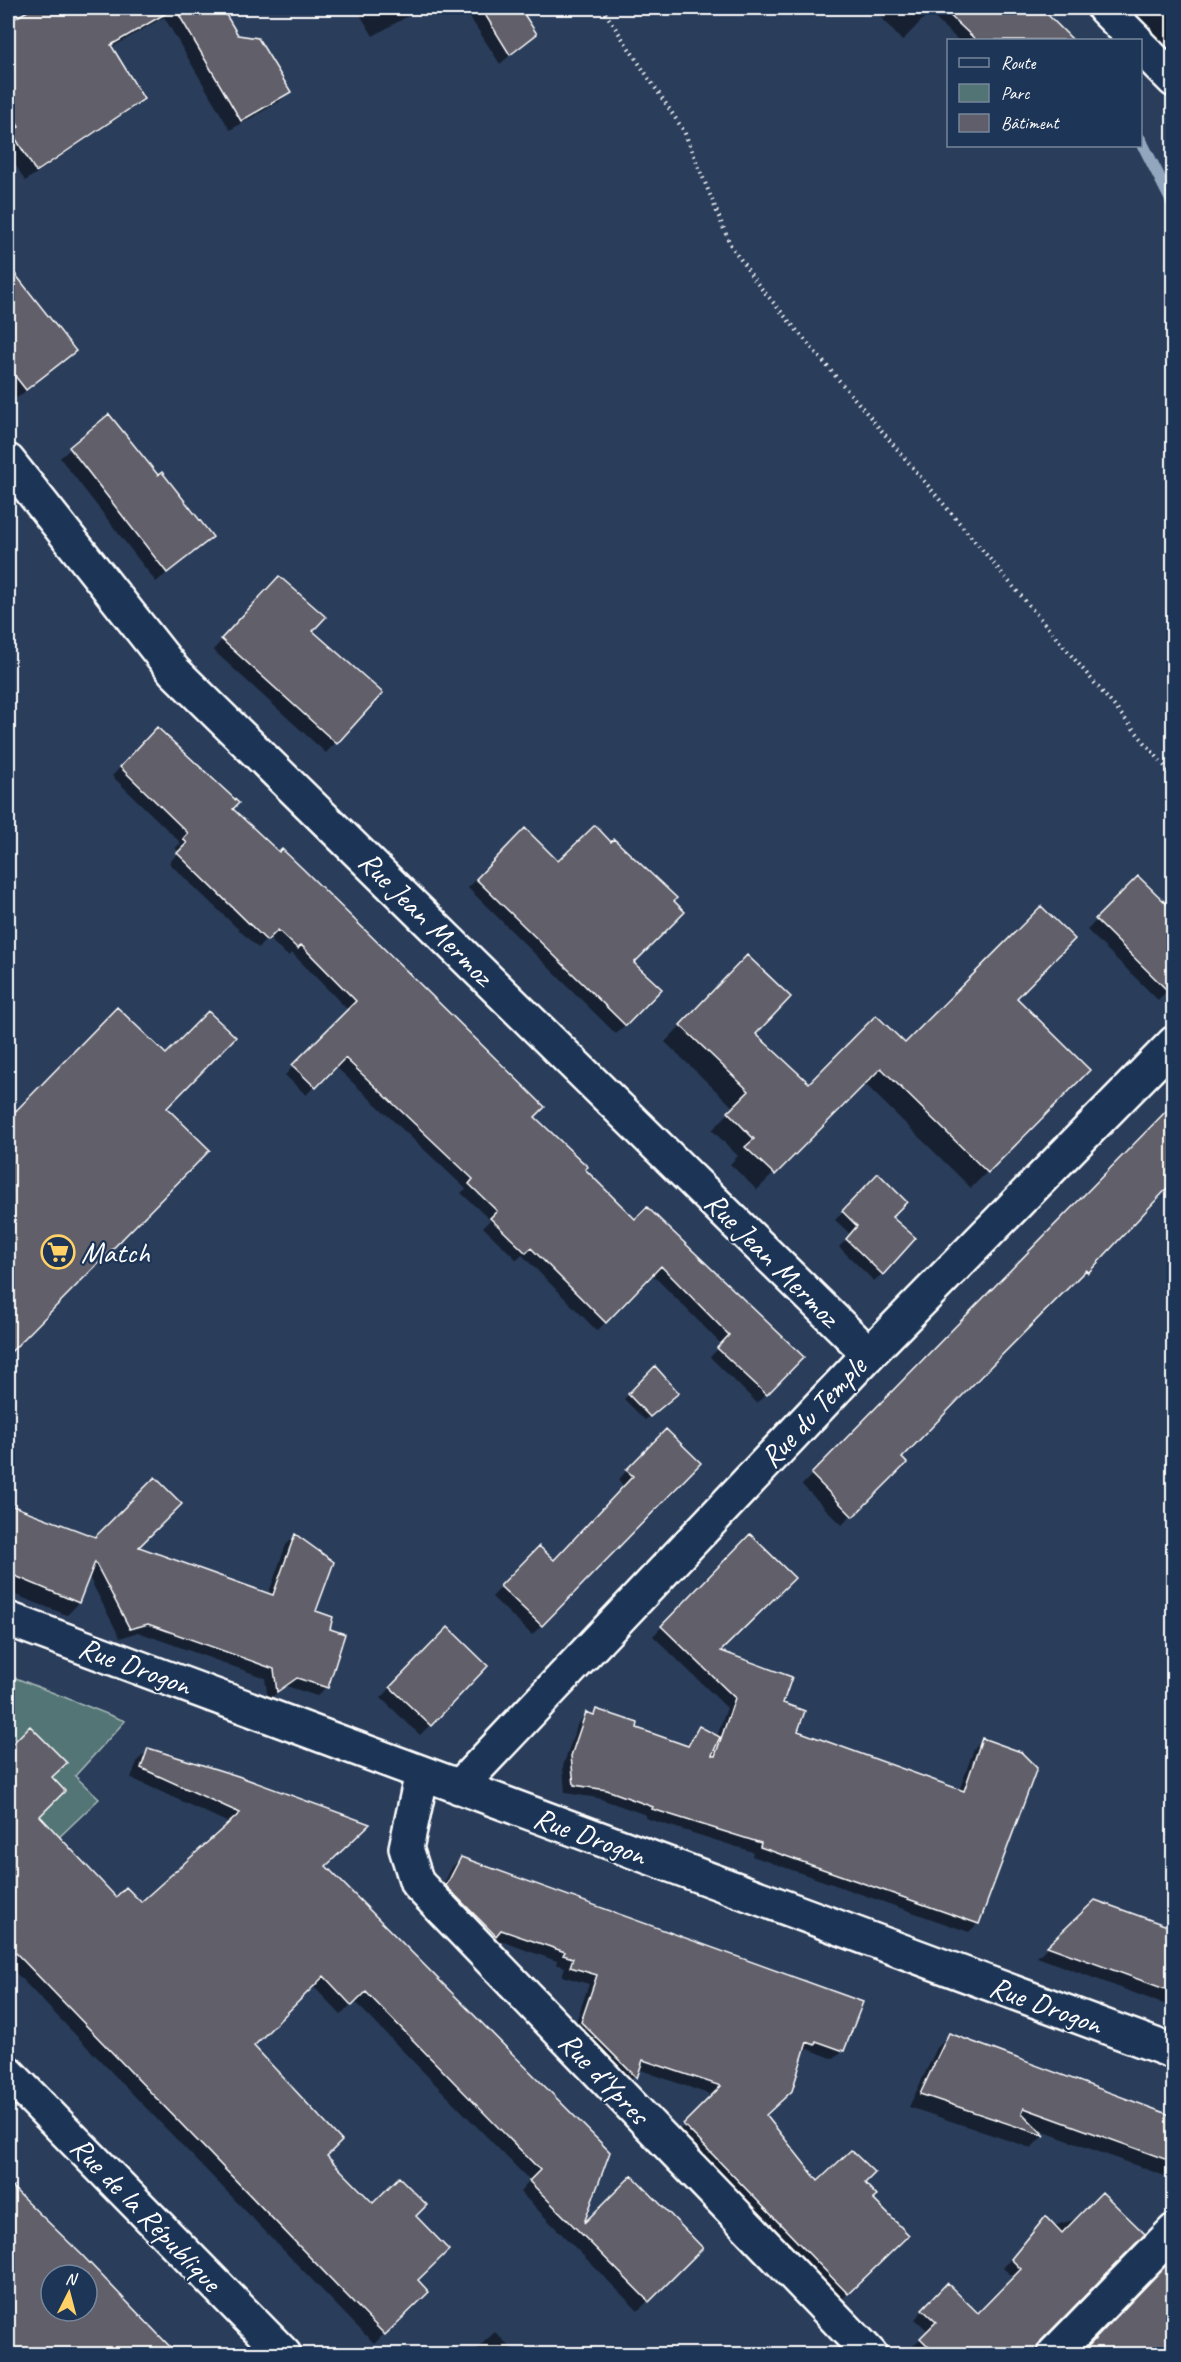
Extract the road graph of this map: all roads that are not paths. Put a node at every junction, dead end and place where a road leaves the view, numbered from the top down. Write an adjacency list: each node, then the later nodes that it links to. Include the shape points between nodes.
1 (1104, 8): 2 (street)
2 (1135, 39)
3 (1142, 48): 4 (street)
4 (1173, 80)
5 (8, 460): 7 (street, Rue Jean Mermoz, via 174,671)
6 (1173, 1043): 7 (street, Rue du Temple)
7 (868, 1354): 10 (street, Rue du Temple)
8 (8, 1619): 9 (street, Rue Drogon)
9 (422, 1773): 10 (street, Rue Drogon); 15 (street, Rue d'Ypres, via 406,1848 417,1883)
10 (459, 1787): 11 (street, Rue Drogon)
11 (1171, 2049)
12 (8, 2073): 14 (street, Rue de la République)
13 (1173, 2231): 16 (street)
14 (284, 2355)
15 (870, 2355)
16 (1054, 2355)

